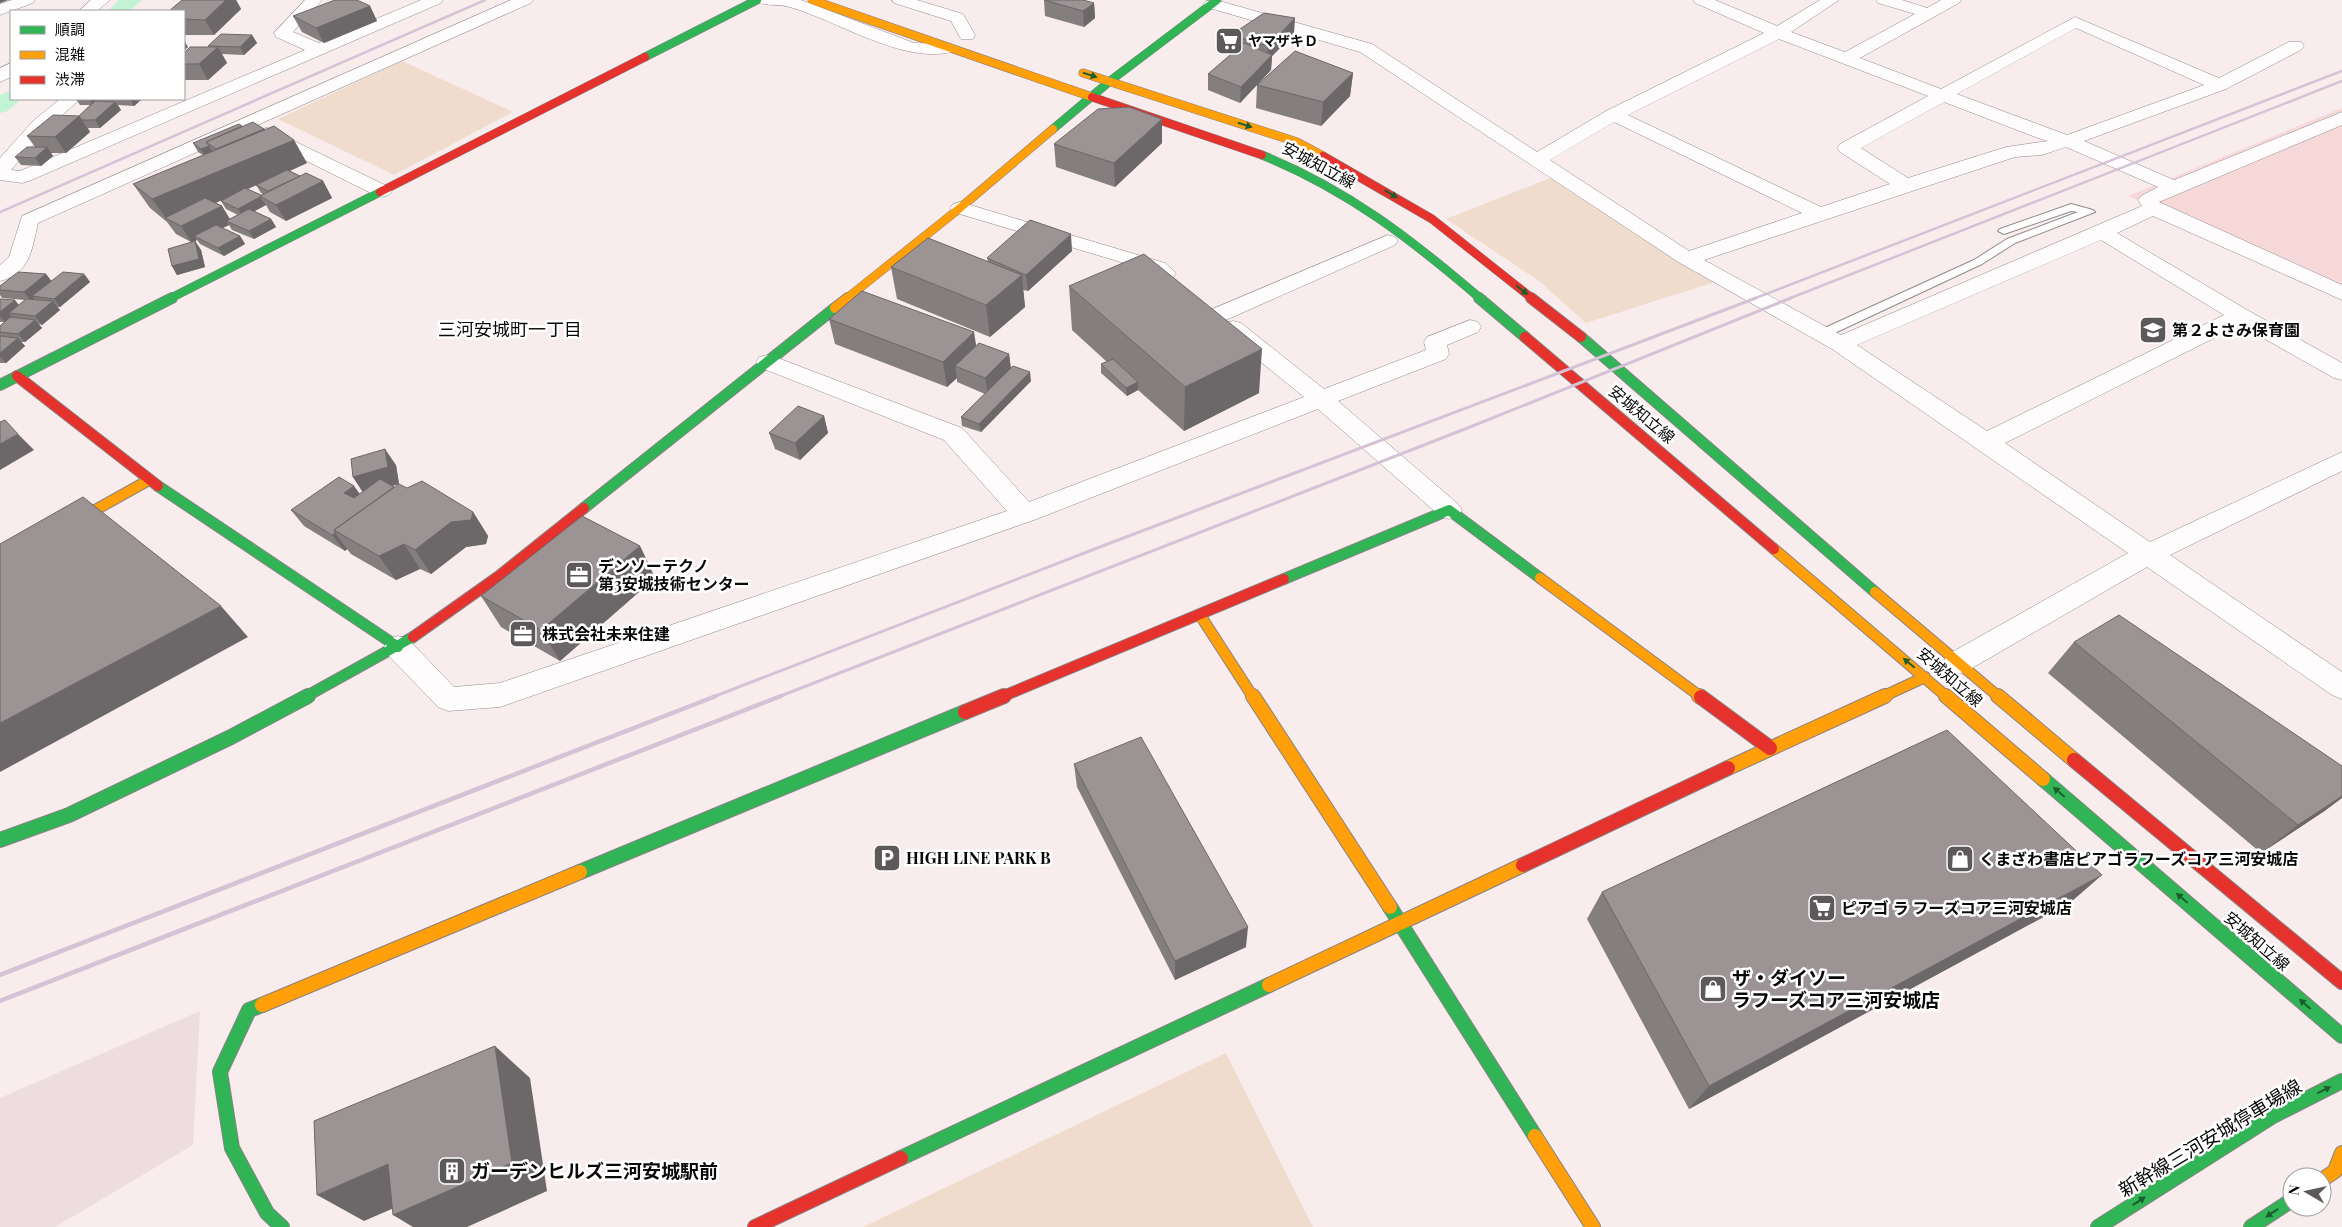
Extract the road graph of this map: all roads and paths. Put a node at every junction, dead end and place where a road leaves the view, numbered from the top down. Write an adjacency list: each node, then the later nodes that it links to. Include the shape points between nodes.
1 (27, 0): 15 (street)
2 (102, 0): 16 (street)
3 (314, 0): 23 (street, via 282,33)
4 (435, 0): 23 (street)
5 (524, 0): 35 (street)
6 (757, 0): 42 (street)
7 (765, 0): 22 (street, via 791,2 912,48)
8 (812, 0): 22 (street, 安城知立線)
9 (900, 0): 20 (street, via 957,18)
10 (1702, 0): 19 (street)
11 (1831, 0): 19 (street)
12 (1884, 0): 17 (street)
13 (1953, 0): 17 (street)
14 (1215, 2): 28 (street); 37 (street, via 1366,48)
15 (0, 10)
16 (88, 10)
17 (1928, 13): 24 (street)
18 (949, 29): 20 (street)
19 (1778, 33): 24 (street); 33 (street)
20 (971, 36)
21 (2295, 46): 29 (street)
22 (946, 48): 31 (street, 安城知立線)
23 (320, 50): 39 (street, via 22,177)
24 (1846, 59): 30 (street)
25 (10, 69): 27 (street)
26 (1074, 70): 28 (street, 安城知立線, one-way to 28)
27 (0, 77)
28 (1110, 81): 31 (street); 70 (street, 安城知立線, one-way to 70, via 1297,142 1432,219 1566,323)
29 (2220, 85): 30 (street, via 2075,22); 36 (street)
30 (1946, 95): 36 (street); 40 (street, via 1847,148)
31 (1093, 96): 43 (street); 71 (street, 安城知立線, one-way to 31, via 1405,235 1339,192 1277,160)
32 (70, 100): 38 (street, via 40,125)
33 (1613, 115): 37 (street); 45 (street)
34 (2342, 118): 41 (street)
35 (245, 123): 42 (street); 50 (street, via 29,220 19,260)
36 (2065, 140): 40 (street, via 2042,149 2013,151); 41 (street)
37 (1536, 160): 49 (street)
38 (0, 170)
39 (0, 174)
40 (1906, 185): 45 (street)
41 (2174, 187): 44 (street, via 2148,200)
42 (382, 191): 58 (street)
43 (960, 208): 51 (street, via 1158,267); 56 (street)
44 (2152, 208): 47 (street); 52 (street)
45 (1818, 213): 49 (street)
46 (2004, 231): 55 (lane, via 2071,207 2089,212 2010,241 1978,262)
47 (2102, 232): 53 (street); 55 (street)
48 (1388, 241): 60 (street, via 1210,310)
49 (1687, 259): 55 (street)
50 (0, 275)
51 (1180, 285)
52 (2342, 293)
53 (2242, 316): 57 (street); 61 (street)
54 (1470, 327): 60 (street, via 1435,342 1438,354)
55 (1831, 339): 61 (street)
56 (766, 362): 65 (street, via 953,434); 69 (street, via 499,576)
57 (2342, 373)
58 (17, 376): 59 (street); 63 (street)
59 (0, 384)
60 (1322, 400): 64 (street); 65 (street)
61 (1986, 442): 66 (street)
62 (2342, 461): 66 (street)
63 (149, 480): 67 (street); 69 (street)
64 (1449, 510): 68 (street); 73 (street)
65 (1025, 514): 69 (street, via 500,695 448,698)
66 (2148, 554): 70 (street); 72 (street)
67 (0, 563)
68 (1200, 615): 75 (street); 82 (street, via 249,1010 220,1072 232,1148 267,1213)
69 (398, 647): 74 (street, via 222,742 69,815)
70 (1958, 663): 76 (street, 安城知立線)
71 (1925, 677): 73 (street); 77 (street, 安城知立線, one-way to 71)
72 (2342, 687)
73 (1770, 748): 75 (street)
74 (0, 840)
75 (1400, 922): 83 (street); 84 (street)
76 (2342, 982)
77 (2342, 1036)
78 (2342, 1081): 85 (street, 新幹線三河安城停車場線, one-way to 78, via 2273,1116)
79 (2342, 1153): 80 (street)
80 (2332, 1173)
81 (2282, 1207): 86 (street, one-way to 86)
82 (282, 1227)
83 (754, 1227)
84 (1593, 1227)
85 (2098, 1227)
86 (2251, 1227)

